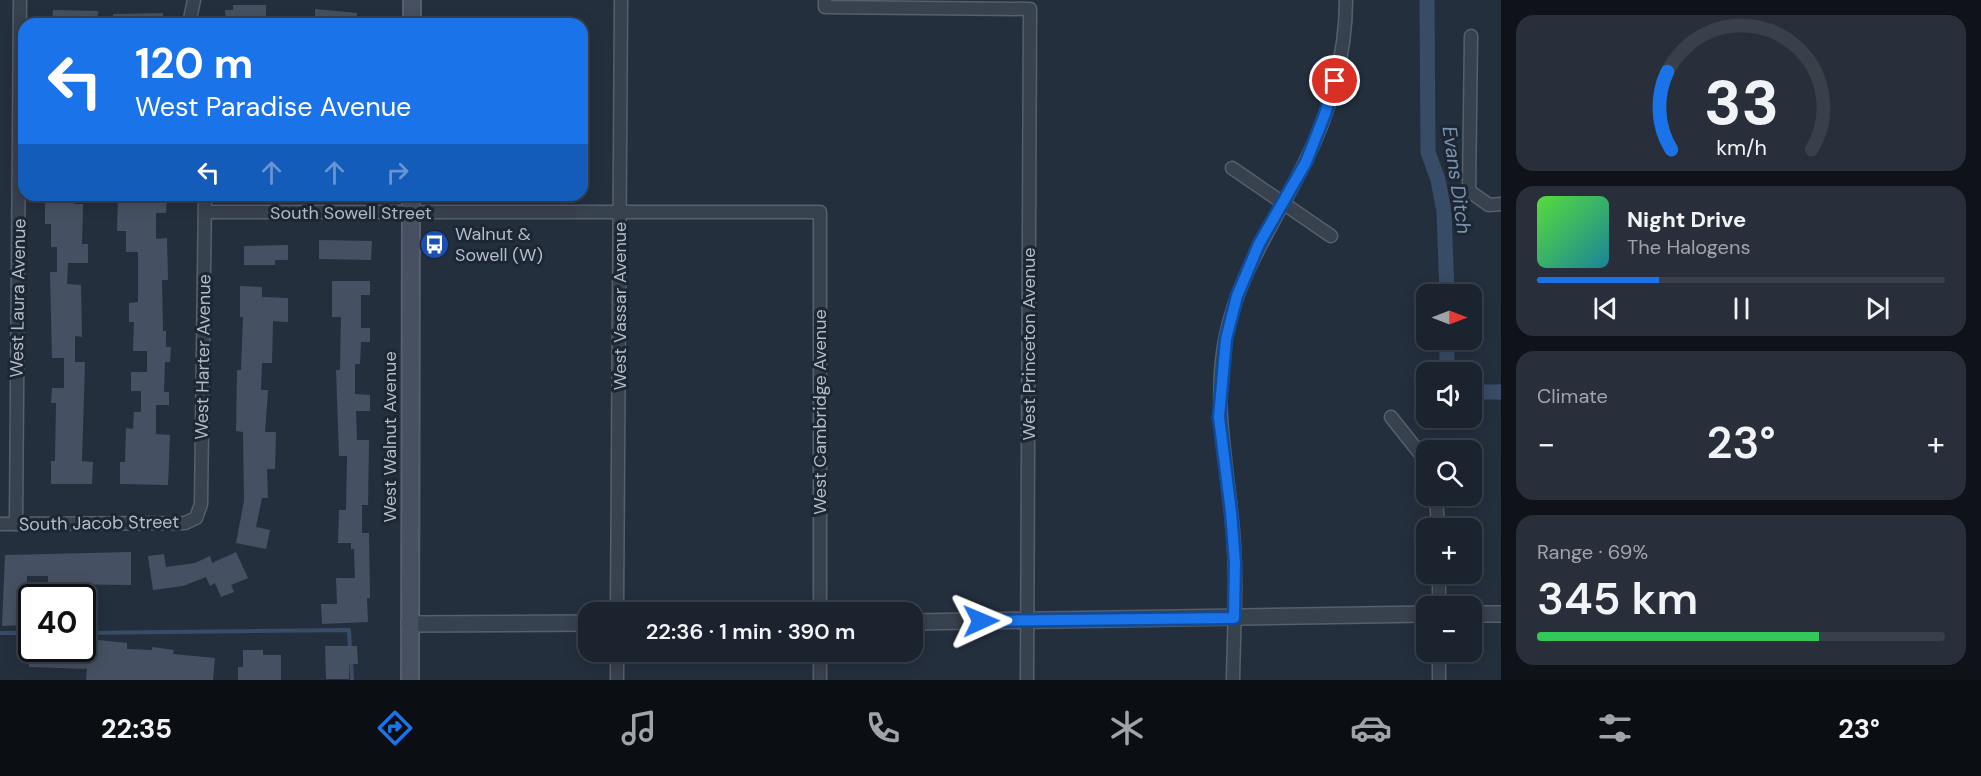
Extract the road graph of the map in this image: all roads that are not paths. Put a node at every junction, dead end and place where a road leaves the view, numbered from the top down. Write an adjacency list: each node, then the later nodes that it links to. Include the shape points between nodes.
1 (20, 0): 7 (street, West Laura Avenue)
2 (194, 0): 8 (street)
3 (412, 0): 9 (main road)
4 (621, 0): 18 (street, West Vassar Avenue)
5 (1346, 0): 15 (street, via 1339,65 1325,114 1306,162)
6 (825, 4): 33 (street, West Princeton Avenue, via 1030,9)
7 (20, 18)
8 (190, 18)
9 (412, 18)
10 (1471, 36): 16 (street, via 1469,191 1489,205)
11 (1232, 168): 15 (street)
12 (18, 201): 26 (street, West Laura Avenue)
13 (205, 201): 17 (street, West Harter Avenue)
14 (411, 201): 20 (main road, West Walnut Avenue)
15 (1282, 203): 21 (street); 32 (street, via 1237,296 1220,376 1219,417 1235,563)
16 (1501, 204)
17 (206, 212): 20 (street, South Sowell Street); 24 (street, West Harter Avenue, via 201,504)
18 (621, 212): 19 (street, South Sowell Street); 20 (street, South Sowell Street); 27 (street, West Vassar Avenue)
19 (820, 212): 28 (street, West Cambridge Avenue)
20 (411, 213): 36 (main road, West Walnut Avenue)
21 (1331, 236)
22 (1390, 417): 23 (street)
23 (1416, 450)
24 (196, 518): 26 (street, South Jacob Street, via 185,523)
25 (0, 524): 26 (street, South Jacob Street)
26 (16, 524)
27 (617, 602)
28 (820, 602)
29 (1416, 614): 32 (street)
30 (1482, 614): 31 (street)
31 (1501, 614)
32 (1234, 618): 33 (street); 44 (street)
33 (1028, 620): 34 (street); 43 (street, West Princeton Avenue)
34 (923, 622)
35 (578, 623): 36 (street)
36 (409, 624): 40 (main road, West Walnut Avenue)
37 (617, 662): 41 (street)
38 (820, 662): 42 (street)
39 (1439, 662): 45 (street)
40 (410, 680)
41 (617, 680)
42 (820, 680)
43 (1027, 680)
44 (1233, 680)
45 (1439, 680)

